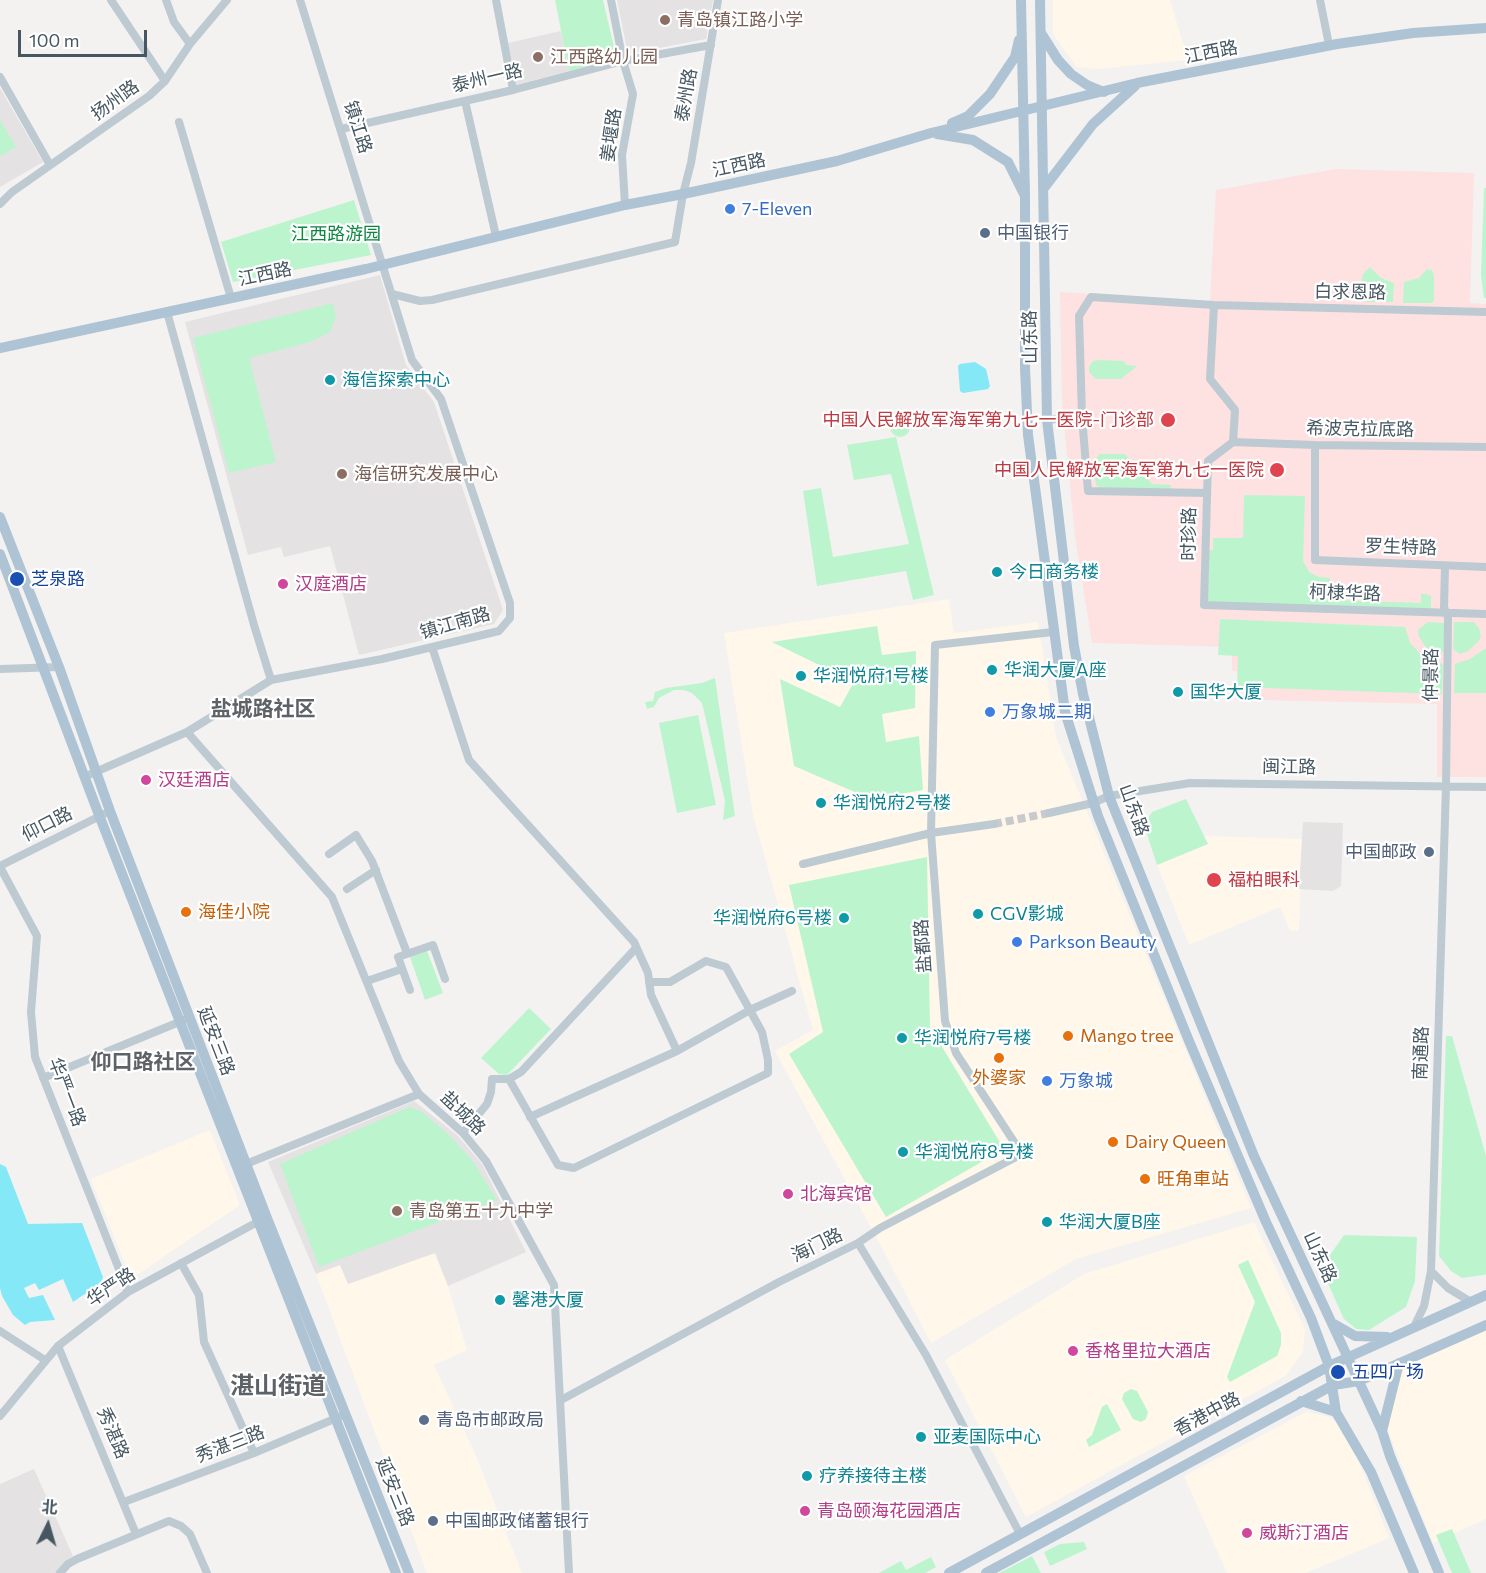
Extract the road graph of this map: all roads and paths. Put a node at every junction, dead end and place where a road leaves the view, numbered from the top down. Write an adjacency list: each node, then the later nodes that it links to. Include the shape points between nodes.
1 (111, 0): 19 (street)
2 (166, 0): 14 (street, via 174,22)
3 (227, 0): 14 (street, 扬州路)
4 (300, 0): 27 (street, 镇江路)
5 (495, 0): 21 (street)
6 (611, 0): 17 (street, 姜堰路)
7 (718, 0): 15 (street, 泰州路)
8 (1021, 0): 11 (main road, 山东路)
9 (1040, 0): 13 (main road, 山东路)
10 (1320, 0): 16 (street)
11 (1022, 28): 25 (main road, 山东路); 28 (main road, via 1015,57 990,94 968,116)
12 (1486, 28): 16 (main road, 江西路)
13 (1041, 33): 22 (main road, via 1071,74); 24 (main road, 山东路)
14 (190, 44): 19 (street, 扬州路)
15 (711, 45): 17 (street, 泰州一路); 31 (street, 泰州路)
16 (1329, 45): 20 (main road, 江西路)
17 (623, 62): 21 (street, 泰州一路); 34 (street, 姜堰路, via 633,94 622,155)
18 (0, 77): 29 (street)
19 (165, 81): 29 (street, 扬州路)
20 (1137, 83): 22 (main road, 江西路); 30 (main road, via 1093,124)
21 (513, 90): 23 (street, 泰州一路)
22 (1104, 92): 24 (main road, 江西路)
23 (465, 101): 27 (street, 泰州一路); 35 (street)
24 (1041, 107): 25 (main road, 江西路); 30 (main road, 山东路)
25 (1024, 112): 28 (main road, 江西路); 32 (main road, 山东路)
26 (179, 122): 38 (street)
27 (341, 129): 36 (street, 镇江路)
28 (931, 133): 31 (main road, 江西路, via 837,161); 32 (main road, via 973,140 1008,162)
29 (50, 165): 33 (street, 扬州路)
30 (1044, 188): 44 (main road, 山东路)
31 (683, 194): 34 (main road, 江西路); 37 (street, 泰州路, via 675,242 432,300)
32 (1025, 195): 56 (main road, 山东路, via 1028,435)
33 (0, 204)
34 (625, 204): 35 (main road, 江西路)
35 (496, 236): 36 (main road, 江西路)
36 (383, 264): 37 (street, 镇江南路); 38 (main road, 江西路)
37 (392, 294): 57 (street, 镇江南路, via 412,360 441,399 510,603 510,618 499,631)
38 (231, 298): 40 (main road, 江西路)
39 (1214, 305): 41 (street, 白求恩路); 43 (street, 白求恩路, via 1092,297 1079,316); 45 (street, via 1210,379 1235,410)
40 (167, 312): 42 (main road, 江西路); 61 (street)
41 (1486, 312)
42 (0, 348)
43 (1082, 417): 44 (street); 48 (street, via 1089,491)
44 (1047, 420): 67 (main road, 山东路, via 1074,646)
45 (1233, 442): 46 (street, 希波克拉底路); 48 (street, 时珍路, via 1208,461)
46 (1315, 445): 47 (street, 希波克拉底路); 51 (street, 罗生特路, via 1315,560)
47 (1486, 447)
48 (1207, 493): 53 (street, 时珍路)
49 (0, 517): 58 (main road, 延安三路)
50 (0, 554): 59 (main road, 延安三路)
51 (1445, 566): 52 (street, 罗生特路); 54 (street, 仲景路)
52 (1486, 567)
53 (1204, 605): 54 (street, 柯棣华路)
54 (1446, 613): 55 (street, 柯棣华路); 65 (street, 仲景路)
55 (1486, 614)
56 (1053, 632): 68 (main road, 山东路, via 1065,712); 72 (street, 盐都路, via 935,645)
57 (432, 647): 61 (street, 镇江南路); 78 (street, via 469,760)
58 (59, 667): 59 (street); 63 (main road, 延安三路)
59 (44, 668): 60 (street); 64 (main road, 延安三路)
60 (0, 669)
61 (271, 680): 62 (street, 镇江南路)
62 (187, 732): 63 (street, 镇江南路); 82 (street, 盐城路, via 332,897)
63 (96, 772): 64 (street, 镇江南路); 69 (main road, 延安三路)
64 (84, 777): 69 (main road, 延安三路)
65 (1446, 786): 66 (street, 闽江路); 67 (street, 闽江路, via 1190,783); 98 (street, 南通路)
66 (1486, 787)
67 (1109, 796): 68 (street, 闽江路); 102 (main road, 山东路, via 1254,1155)
68 (1093, 803): 70 (street, 闽江路); 111 (main road, 山东路, via 1189,1041)
69 (104, 813): 75 (street, 仰口路); 87 (main road, 延安三路)
70 (1049, 813)
71 (994, 824): 72 (street)
72 (931, 833): 74 (street); 96 (street, 盐都路, via 945,1021 957,1053 1022,1154)
73 (329, 854): 76 (street, via 356,835)
74 (803, 864)
75 (0, 866): 89 (street, 华严一路, via 37,936 31,1012 35,1057)
76 (376, 870): 77 (street); 79 (street)
77 (347, 889)
78 (636, 948): 83 (street); 90 (street, via 521,1072)
79 (407, 953): 80 (street, via 398,957); 81 (street, via 433,945)
80 (402, 969): 82 (street); 84 (street)
81 (445, 979)
82 (367, 981): 91 (street, 盐城路, via 399,1061)
83 (649, 982): 86 (street, via 670,982 706,961 726,967); 88 (street, via 651,995)
84 (410, 990)
85 (792, 991): 86 (street)
86 (750, 1010): 88 (street); 92 (street, via 762,1032 768,1073 574,1168 558,1165)
87 (185, 1020): 89 (street); 94 (main road, 延安三路); 95 (main road, 延安三路)
88 (677, 1051): 92 (street)
89 (43, 1078): 99 (street, 华严一路)
90 (509, 1079): 92 (street); 93 (street, via 492,1079 487,1104)
91 (419, 1094): 93 (street, 盐城路); 94 (street)
92 (530, 1117)
93 (463, 1133): 114 (street, 盐城路, via 486,1161 554,1285)
94 (246, 1164): 95 (main road, 延安三路)
95 (262, 1220): 97 (street, 华严路); 117 (main road, 延安三路); 119 (main road, 延安三路)
96 (858, 1243): 114 (street, 海门路); 124 (street, 海门路, via 926,1355)
97 (182, 1263): 99 (street, 华严路); 121 (street, via 199,1295 204,1342)
98 (1431, 1271): 101 (street, via 1448,1288); 104 (street, 南通路, via 1424,1306)
99 (128, 1292): 107 (street, 华严路)
100 (1486, 1295): 101 (main road, 香港中路)
101 (1471, 1302): 104 (main road, 香港中路)
102 (1334, 1324): 106 (main road, via 1355,1336); 108 (main road, 山东路)
103 (1486, 1325): 110 (main road, 香港中路)
104 (1414, 1327): 106 (main road, 香港中路)
105 (0, 1331): 109 (street)
106 (1390, 1337): 108 (main road, 香港中路)
107 (58, 1346): 109 (street, 华严路); 122 (street, 秀湛路)
108 (1348, 1357): 111 (main road, 香港中路); 112 (main road, 山东路)
109 (45, 1360): 118 (street, 华严路)
110 (1399, 1364): 112 (main road, 香港中路); 120 (main road)
111 (1329, 1366): 113 (main road, 山东路); 124 (main road, 香港中路)
112 (1359, 1381): 113 (main road, 香港中路); 120 (main road, 山东路)
113 (1333, 1385): 115 (main road, 香港中路); 116 (main road, 山东路)
114 (561, 1400): 129 (street, 盐城路)
115 (1301, 1401): 116 (main road); 131 (main road, 香港中路)
116 (1336, 1412): 132 (main road, 山东路, via 1371,1472)
117 (346, 1414): 119 (street, 秀湛三路); 128 (main road, 延安三路)
118 (0, 1416)
119 (335, 1419): 121 (street, 秀湛三路); 127 (main road, 延安三路)
120 (1382, 1431): 133 (main road, 山东路)
121 (254, 1454): 122 (street, 秀湛三路)
122 (124, 1502): 123 (street, 秀湛路)
123 (136, 1534): 125 (street, via 77,1559); 126 (street, via 169,1521 181,1526 190,1534)
124 (1020, 1534): 130 (main road, 香港中路)
125 (60, 1573)
126 (207, 1573)
127 (396, 1573)
128 (409, 1573)
129 (569, 1573)
130 (949, 1573)
131 (986, 1573)
132 (1414, 1573)
133 (1439, 1573)

